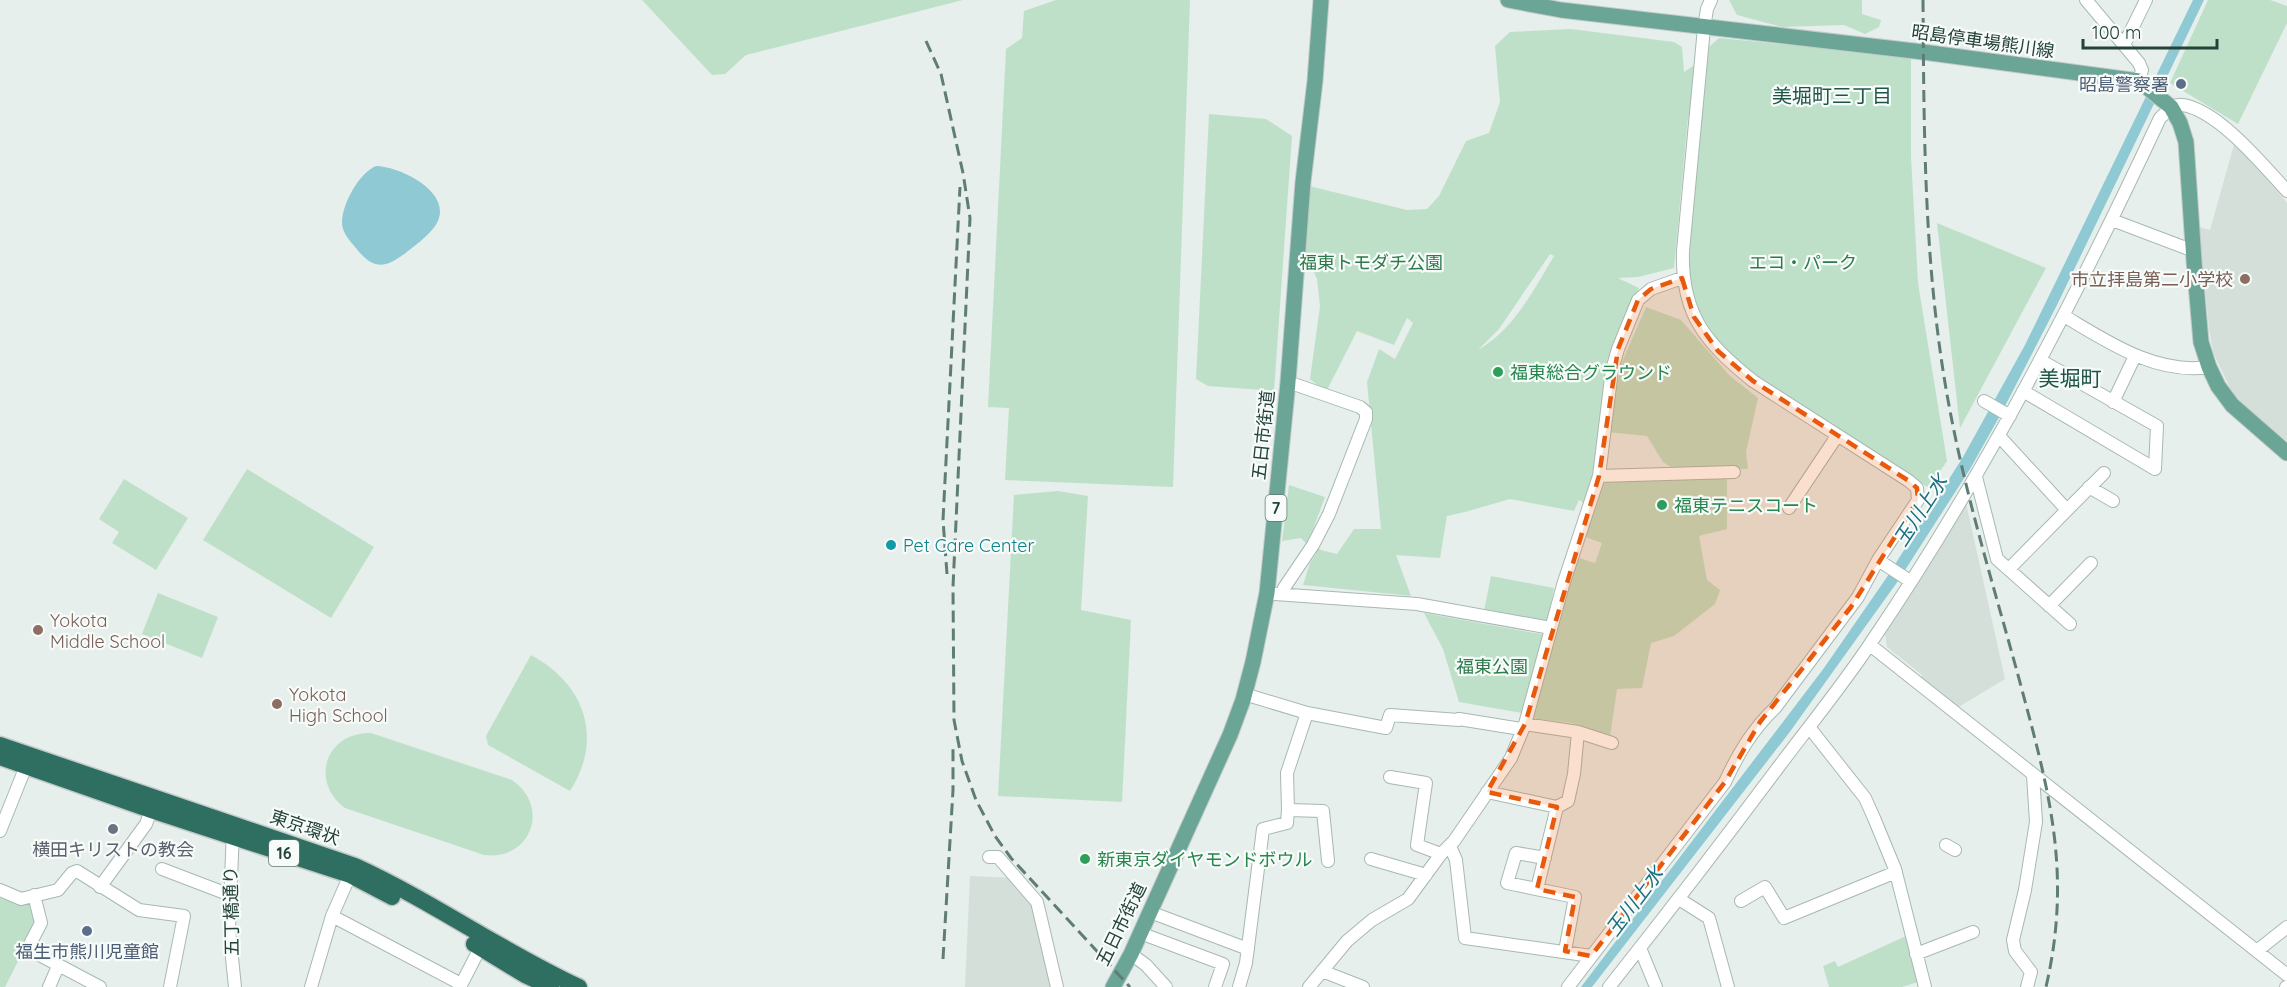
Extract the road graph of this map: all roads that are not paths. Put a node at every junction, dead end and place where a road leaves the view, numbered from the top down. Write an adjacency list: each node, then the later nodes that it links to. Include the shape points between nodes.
1 (1321, 0): 19 (main road, 五日市街道 / 7)
2 (1508, 0): 6 (main road, 昭島停車場熊川線)
3 (1711, 0): 7 (street)
4 (2086, 0): 8 (street)
5 (2146, 0): 8 (street)
6 (1564, 5): 7 (main road, 昭島停車場熊川線)
7 (1704, 28): 9 (main road, 昭島停車場熊川線, via 1907,50); 14 (street)
8 (2124, 45): 9 (street, via 2139,63)
9 (2144, 85): 10 (main road, 昭島停車場熊川線)
10 (2167, 103): 11 (street, via 2201,112 2231,132); 12 (street); 13 (main road, 昭島停車場熊川線, via 2186,142)
11 (2287, 191)
12 (2112, 220): 13 (street); 15 (street)
13 (2194, 251): 18 (main road, 昭島停車場熊川線, via 2201,342)
14 (1682, 278): 24 (street, via 1694,317 1718,351 1754,381); 29 (street, via 1650,289 1638,300 1612,370)
15 (2064, 316): 16 (street); 17 (street)
16 (2135, 356): 18 (street, via 2193,369); 22 (street)
17 (2040, 360): 20 (street); 22 (street)
18 (2209, 367): 26 (main road, 昭島停車場熊川線, via 2232,405)
19 (1288, 382): 39 (main road, 五日市街道 / 7); 39 (street, via 1360,407 1366,412 1366,419 1313,545 1284,588)
20 (2023, 392): 22 (street, via 2155,469 2157,426); 23 (street)
21 (1984, 400): 23 (street)
22 (2113, 402)
23 (2010, 416): 25 (street)
24 (1837, 436): 33 (street); 35 (street, via 1917,488 1918,500)
25 (1999, 436): 30 (street); 34 (street)
26 (2287, 453)
27 (1734, 472): 29 (street)
28 (2104, 473): 31 (street)
29 (1599, 476): 42 (street)
30 (1976, 477): 37 (street, via 1997,559); 38 (street)
31 (2089, 487): 32 (street); 34 (street)
32 (2113, 501)
33 (1789, 508)
34 (2067, 510): 37 (street)
35 (1881, 562): 38 (street); 89 (street, via 1775,708 1760,722 1725,782)
36 (2091, 563): 40 (street)
37 (2009, 569): 40 (street)
38 (1907, 578): 43 (street)
39 (1275, 594): 42 (street, via 1417,604); 44 (main road, 五日市街道 / 7)
40 (2049, 606): 41 (street)
41 (2070, 624)
42 (1551, 628): 46 (street)
43 (1870, 645): 47 (street); 53 (street)
44 (1244, 694): 45 (street); 77 (main road, 五日市街道 / 7, via 1230,735)
45 (1307, 713): 46 (street, via 1386,728 1389,715); 58 (street, via 1287,772)
46 (1523, 726): 48 (street); 55 (street, via 1510,758)
47 (1809, 727): 67 (street, via 1865,798); 75 (street)
48 (1578, 732): 49 (street); 56 (street, via 1569,801)
49 (1612, 743)
50 (0, 745): 59 (highway, 東京環状 / 16)
51 (0, 757): 52 (highway, 東京環状 / 16)
52 (26, 766): 57 (highway, 東京環状 / 16); 60 (street)
53 (2033, 775): 85 (street); 113 (street, via 2036,822 2013,940 2015,951 2031,972)
54 (1390, 777): 61 (street, via 1426,783 1417,845)
55 (1487, 792): 56 (street); 61 (street)
56 (1557, 807): 63 (street)
57 (151, 810): 59 (highway, 東京環状 / 16); 70 (street, via 146,824)
58 (1288, 810): 65 (street, via 1323,811); 84 (street, via 1287,824 1263,829)
59 (233, 829): 69 (highway, 東京環状 / 16); 73 (street, 五丁橋通り); 101 (highway, 東京環状 / 16, via 329,856 373,874 536,967)
60 (0, 831)
61 (1446, 850): 68 (street); 86 (street, via 1456,860 1465,938)
62 (989, 857): 102 (street, via 998,857 1036,902)
63 (1545, 858): 71 (street); 71 (street, via 1516,853 1507,883)
64 (1371, 859): 68 (street)
65 (1328, 861)
66 (162, 869): 73 (street)
67 (1896, 872): 76 (street, via 1784,918 1765,887); 88 (street)
68 (1426, 875): 91 (street, via 1408,899 1372,920 1347,941)
69 (350, 876): 78 (street); 82 (highway, 東京環状 / 16)
70 (100, 887): 74 (street, via 77,871 58,890); 93 (street, via 139,910 184,916)
71 (1537, 889): 86 (street, via 1575,897)
72 (0, 890): 74 (street, via 21,900)
73 (230, 895): 98 (street, 五丁橋通り)
74 (34, 896): 90 (street, via 40,923 29,946)
75 (1679, 899): 83 (street); 112 (street, via 1709,918)
76 (1741, 901)
77 (1150, 912): 81 (main road, 五日市街道 / 7); 84 (street)
78 (332, 916): 94 (street); 99 (street)
79 (2287, 927): 85 (street)
80 (1973, 932): 88 (street)
81 (1140, 933): 87 (main road, 五日市街道 / 7); 105 (street, via 1223,964)
82 (480, 948): 94 (street); 100 (highway, 東京環状 / 16)
83 (1640, 948): 110 (street); 111 (street)
84 (1248, 949): 106 (street)
85 (2258, 950): 92 (street)
86 (1565, 951): 89 (street)
87 (1131, 954): 103 (main road, 五日市街道 / 7); 104 (street)
88 (1916, 954): 95 (street)
89 (1591, 956): 109 (street)
90 (58, 966): 96 (street); 97 (street)
91 (1322, 971): 107 (street); 108 (street)
92 (2287, 975)
93 (172, 986)
94 (460, 986)
95 (1922, 986)
96 (49, 987)
97 (100, 987)
98 (235, 987)
99 (311, 987)
100 (552, 987)
101 (579, 987)
102 (1058, 987)
103 (1113, 987)
104 (1166, 987)
105 (1215, 987)
106 (1239, 987)
107 (1309, 987)
108 (1363, 987)
109 (1568, 987)
110 (1609, 987)
111 (1656, 987)
112 (1728, 987)
113 (2026, 987)

